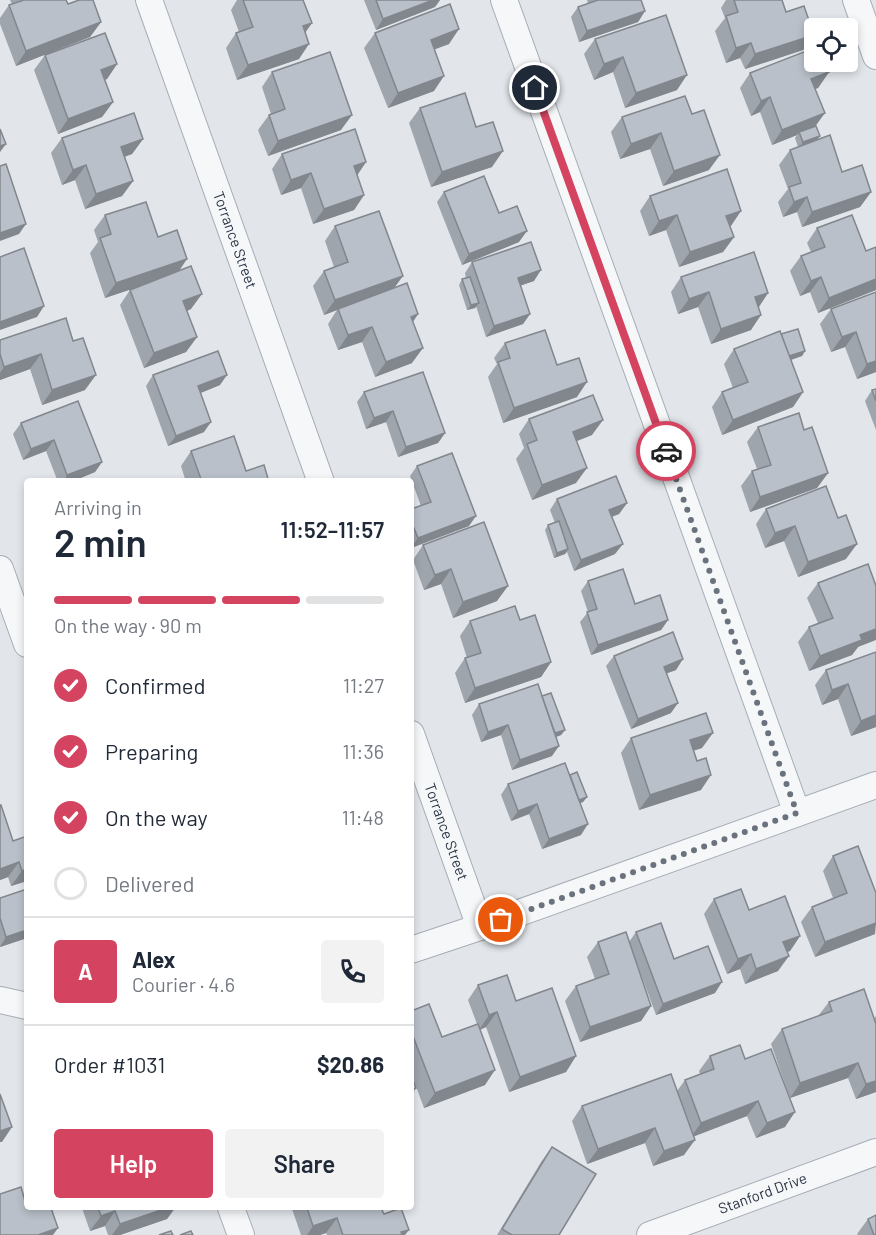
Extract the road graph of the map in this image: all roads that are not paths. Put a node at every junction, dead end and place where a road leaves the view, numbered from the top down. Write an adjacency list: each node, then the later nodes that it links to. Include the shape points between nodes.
1 (149, 0): 5 (street, Torrance Street)
2 (504, 0): 10 (street)
3 (856, 0): 4 (street)
4 (876, 56)
5 (320, 478)
6 (0, 569): 7 (street)
7 (24, 636)
8 (414, 742): 11 (street, Torrance Street)
9 (876, 785): 10 (street)
10 (797, 813): 11 (street)
11 (480, 927): 12 (street)
12 (414, 949)
13 (0, 1000): 14 (street)
14 (24, 1005)
15 (876, 1152): 18 (street, Stanford Drive)
16 (232, 1210): 17 (street)
17 (241, 1235)
18 (650, 1235)

